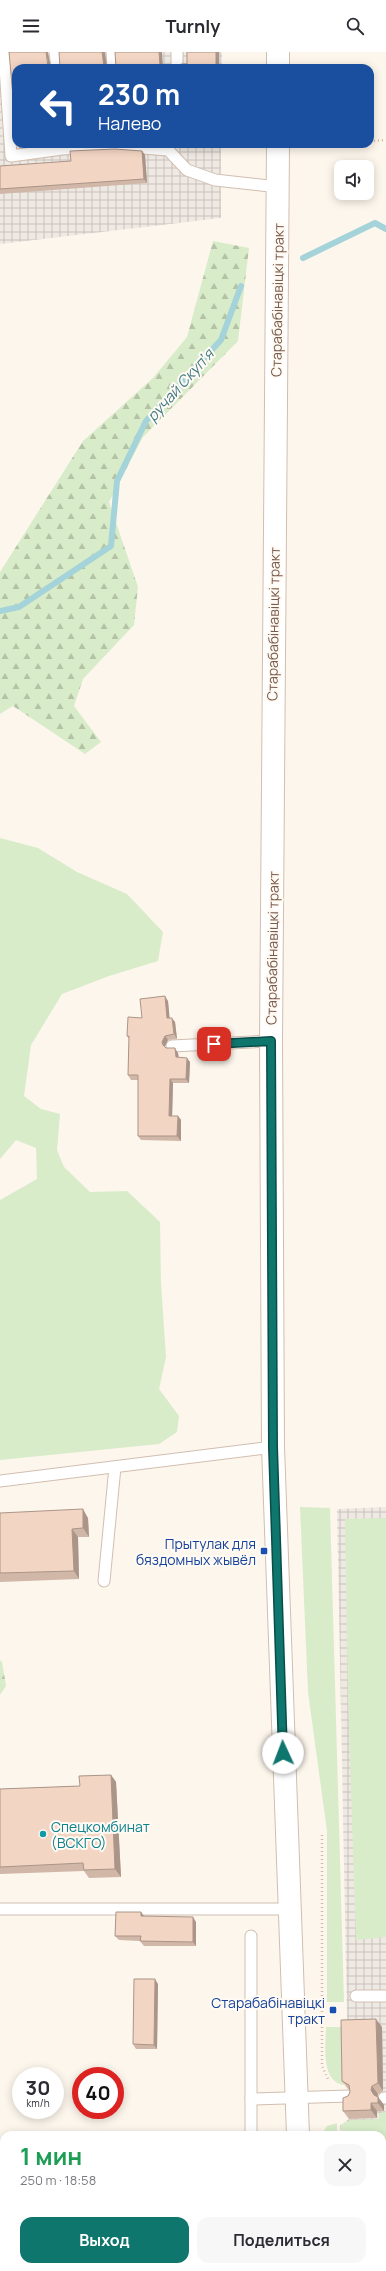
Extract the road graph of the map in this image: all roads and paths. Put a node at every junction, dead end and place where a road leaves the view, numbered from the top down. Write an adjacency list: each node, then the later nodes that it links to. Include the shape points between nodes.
1 (4, 52): 15 (lane)
2 (56, 52): 6 (lane)
3 (112, 52): 7 (lane)
4 (176, 52): 8 (lane)
5 (278, 52): 9 (street)
6 (56, 64)
7 (113, 64)
8 (177, 64)
9 (278, 64)
10 (386, 140): 11 (path)
11 (374, 141)
12 (56, 148): 15 (lane)
13 (170, 148): 16 (lane, via 187,170 215,180)
14 (278, 148): 16 (street, Старабабінавіцкі тракт)
15 (5, 156)
16 (278, 187): 17 (street, Старабабінавіцкі тракт)
17 (271, 1041): 18 (lane); 19 (street, Старабабінавіцкі тракт)
18 (172, 1046)
19 (273, 1447): 20 (lane); 25 (street, Старабабінавіцкі тракт)
20 (115, 1467): 21 (lane); 22 (lane)
21 (0, 1482)
22 (104, 1581)
23 (322, 1835): 29 (path, via 322,2066 331,2083)
24 (0, 1909): 25 (lane)
25 (288, 1909): 30 (street, Старабабінавіцкі тракт)
26 (251, 1936): 31 (lane)
27 (356, 1996): 28 (lane)
28 (386, 1996)
29 (349, 2097): 30 (lane)
30 (297, 2098): 31 (lane); 33 (street, Старабабінавіцкі тракт)
31 (251, 2099): 32 (lane)
32 (252, 2131)
33 (298, 2131)

